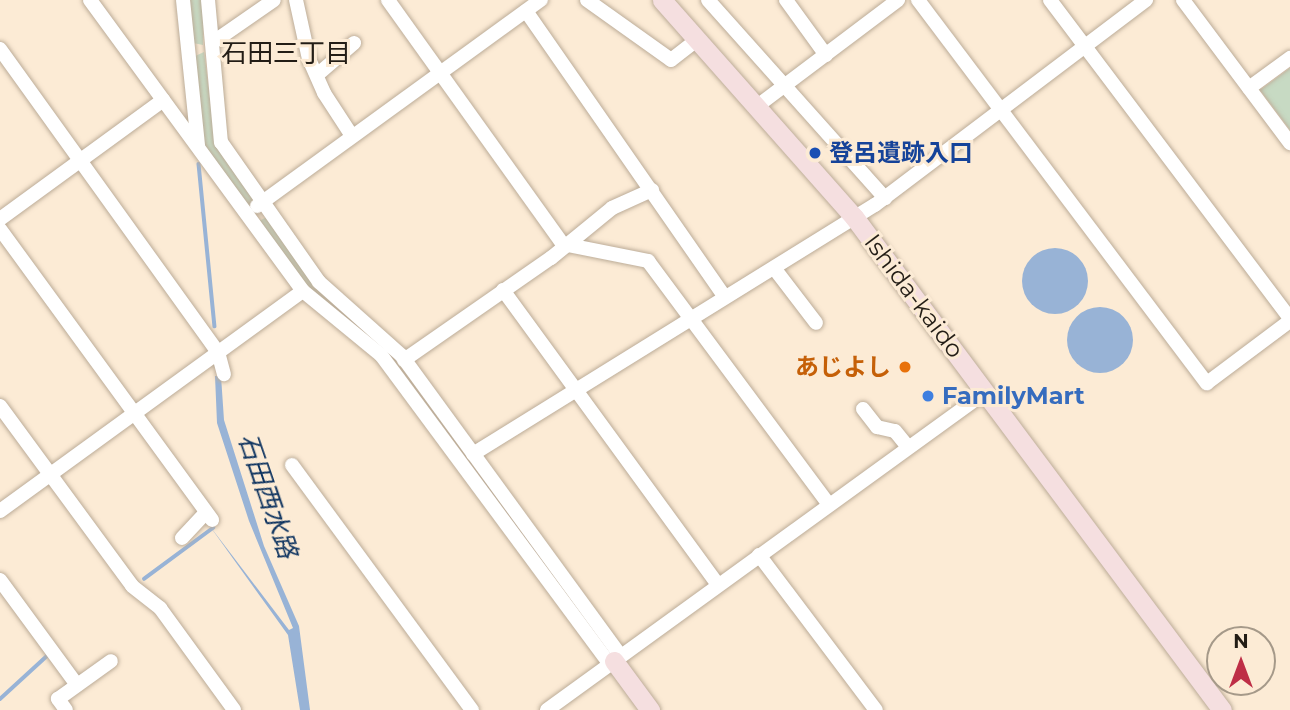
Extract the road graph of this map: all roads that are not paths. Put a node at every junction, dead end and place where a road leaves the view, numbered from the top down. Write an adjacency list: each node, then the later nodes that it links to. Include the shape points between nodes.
1 (90, 0): 30 (street)
2 (183, 0): 23 (street)
3 (208, 0): 20 (street)
4 (274, 0): 20 (street)
5 (296, 0): 27 (street, via 303,43)
6 (388, 0): 26 (street)
7 (541, 0): 17 (street)
8 (587, 0): 18 (street, via 671,60)
9 (662, 0): 18 (street, Ishida-kaido)
10 (708, 0): 28 (street)
11 (786, 0): 24 (street)
12 (898, 0): 24 (street)
13 (918, 0): 32 (street)
14 (1050, 0): 21 (street)
15 (1146, 0): 21 (street)
16 (1183, 0): 29 (street)
17 (526, 11): 26 (street); 37 (street)
18 (697, 40): 31 (street, Ishida-kaido)
19 (354, 43): 27 (street)
20 (212, 45): 23 (street); 39 (street, via 221,142)
21 (1085, 46): 32 (street); 50 (street)
22 (0, 49): 36 (street)
23 (188, 50): 35 (street)
24 (826, 55): 28 (street)
25 (1290, 58): 29 (street)
26 (440, 72): 33 (street); 44 (street)
27 (317, 75): 33 (street)
28 (784, 86): 31 (street); 38 (street)
29 (1249, 88): 34 (street)
30 (163, 100): 35 (street); 36 (street)
31 (756, 107): 41 (street, Ishida-kaido)
32 (1002, 113): 38 (street); 50 (street, via 1207,383)
33 (352, 136): 39 (street)
34 (1290, 142)
35 (198, 147): 40 (street)
36 (82, 160): 42 (street); 52 (street)
37 (652, 190): 44 (street, via 612,208); 48 (street)
38 (885, 198): 41 (street)
39 (262, 202): 40 (street); 53 (street, via 318,282)
40 (247, 214): 47 (street)
41 (854, 218): 45 (street); 57 (street, Ishida-kaido)
42 (0, 219)
43 (0, 229): 60 (street)
44 (563, 244): 46 (street, via 551,258); 49 (street, via 648,261)
45 (774, 268): 48 (street); 51 (street)
46 (503, 290): 53 (street); 56 (street)
47 (303, 291): 52 (street); 54 (street)
48 (725, 297): 49 (street)
49 (692, 319): 56 (street); 65 (street)
50 (1290, 320)
51 (816, 323)
52 (218, 352): 55 (street); 60 (street)
53 (403, 358): 54 (street); 62 (street)
54 (389, 365): 72 (street)
55 (224, 374)
56 (576, 390): 62 (street); 70 (street)
57 (987, 391): 61 (street); 80 (street, Ishida-kaido)
58 (0, 406): 64 (street)
59 (863, 409): 61 (street, via 877,426 895,431)
60 (134, 414): 64 (street); 67 (street, via 209,516)
61 (907, 446): 65 (street)
62 (474, 454): 72 (street)
63 (292, 465): 77 (street)
64 (50, 476): 66 (street); 76 (street, via 132,586 160,608)
65 (828, 503): 68 (street)
66 (0, 511)
67 (182, 538)
68 (759, 555): 70 (street); 79 (street)
69 (0, 580): 73 (street)
70 (719, 585): 72 (street)
71 (111, 661): 73 (street)
72 (615, 661): 74 (street); 78 (street)
73 (77, 685): 75 (street, via 58,699)
74 (554, 708)
75 (66, 710)
76 (234, 710)
77 (472, 710)
78 (650, 710)
79 (876, 710)
80 (1222, 710)

